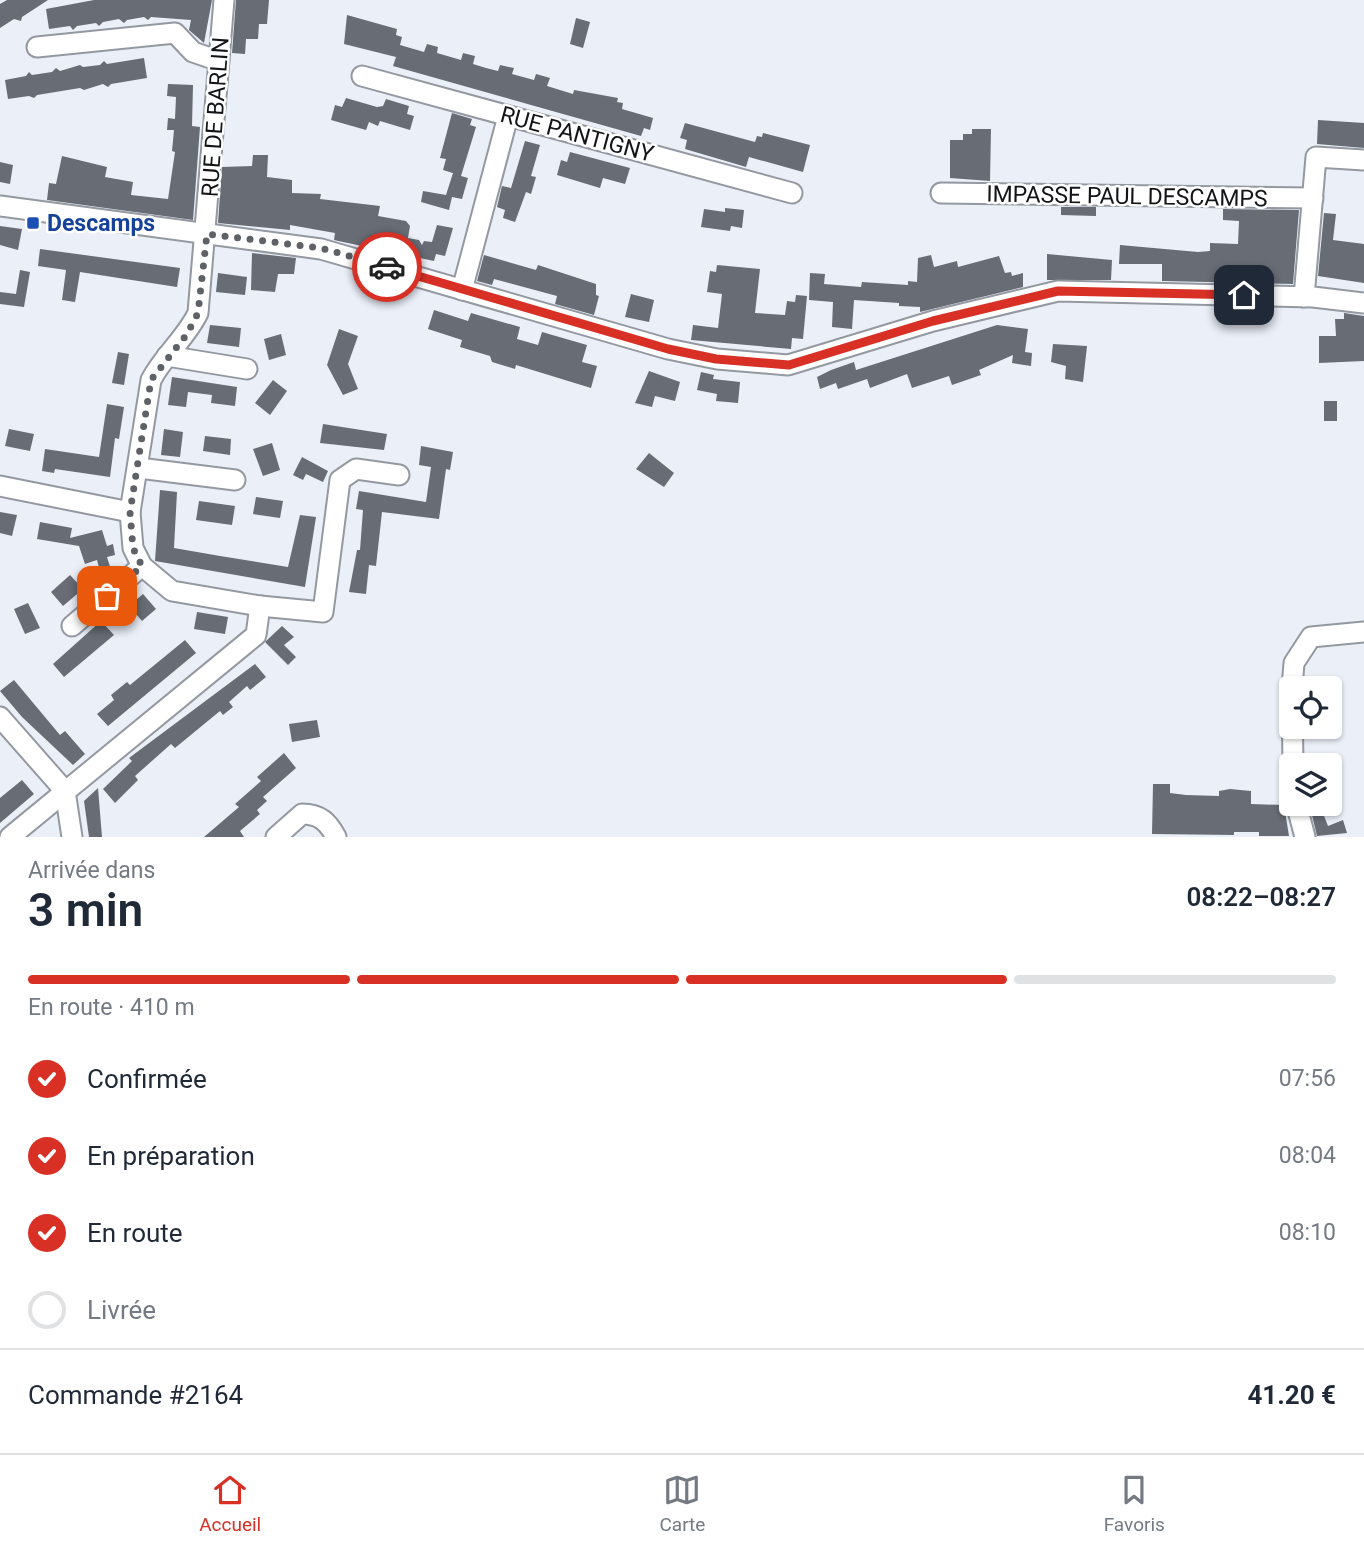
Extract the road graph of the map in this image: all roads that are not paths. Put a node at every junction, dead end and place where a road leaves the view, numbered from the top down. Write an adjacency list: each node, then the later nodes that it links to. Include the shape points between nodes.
1 (224, 0): 3 (street, RUE DE BARLIN)
2 (37, 47): 3 (street, via 175,33 193,52)
3 (219, 61): 11 (street, RUE DE BARLIN)
4 (362, 76): 5 (street, RUE PANTIGNY)
5 (508, 116): 7 (street, RUE PANTIGNY); 12 (street)
6 (1364, 160): 9 (street, via 1316,157)
7 (792, 193)
8 (941, 193): 9 (street, IMPASSE PAUL DESCAMPS)
9 (1313, 198): 13 (street)
10 (0, 205): 11 (street)
11 (207, 234): 12 (street, via 321,248); 15 (street, RUE DE BARLIN, via 198,313)
12 (462, 290): 13 (street, via 677,351 789,365 933,321 1058,291)
13 (1304, 297): 14 (street)
14 (1364, 303)
15 (167, 356): 16 (street); 17 (street, RUE DE BARLIN, via 151,380)
16 (247, 369)
17 (139, 468): 19 (street); 21 (street, RUE DE BARLIN)
18 (400, 475): 23 (street, via 356,469 340,480 323,612)
19 (234, 480)
20 (0, 486): 21 (street)
21 (130, 512): 22 (street, RUE DE BARLIN, via 133,548)
22 (142, 566): 23 (street, via 172,591); 24 (street)
23 (260, 606): 28 (street, via 256,635)
24 (72, 625)
25 (1364, 632): 26 (street, via 1311,638 1294,663)
26 (1293, 676)
27 (0, 717): 28 (street)
28 (65, 791): 30 (street); 31 (street)
29 (1299, 816): 34 (street)
30 (10, 837)
31 (72, 837)
32 (276, 837): 33 (street, via 302,814 315,814 330,825)
33 (336, 837)
34 (1305, 837)

